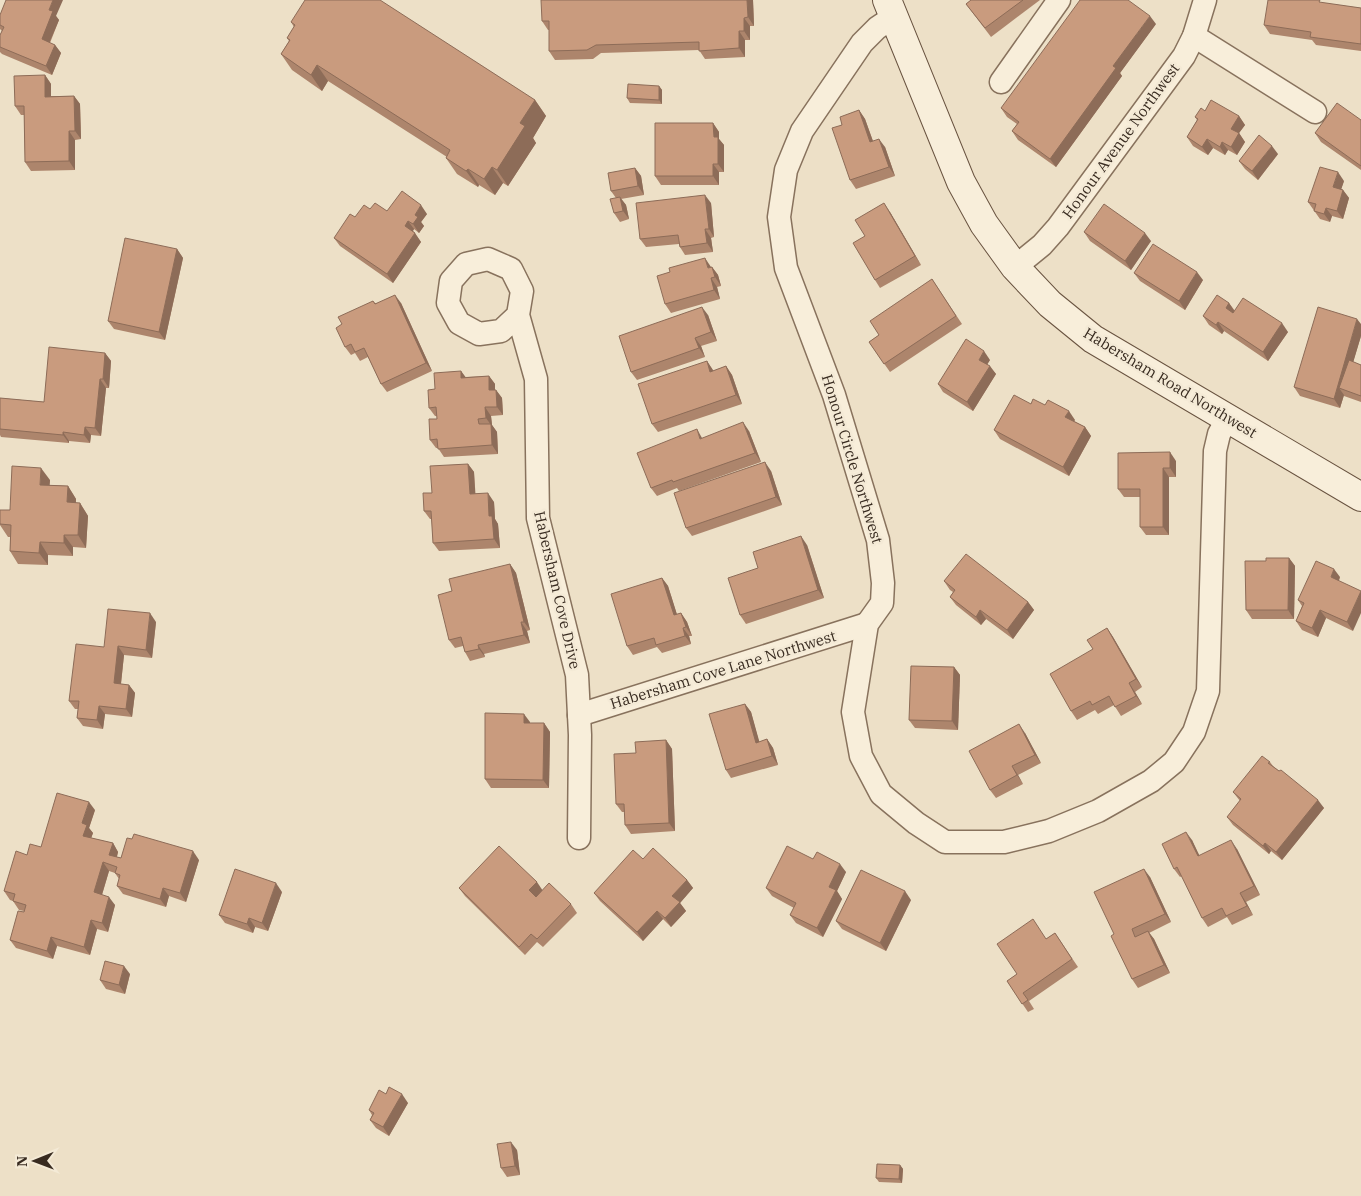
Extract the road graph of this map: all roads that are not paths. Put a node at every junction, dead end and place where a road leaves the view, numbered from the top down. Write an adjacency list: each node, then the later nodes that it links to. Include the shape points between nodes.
1 (1059, 0): 5 (street)
2 (1205, 0): 4 (street, Honour Avenue Northwest)
3 (891, 8): 7 (street, Habersham Road Northwest, via 961,182 984,224); 11 (street, Honour Circle Northwest, via 862,43 802,131 786,170 779,217 786,268 834,396 878,540 882,603)
4 (1194, 36): 6 (street); 7 (street, Honour Avenue Northwest, via 1184,56 1058,226 1042,245)
5 (1001, 82)
6 (1315, 112)
7 (1015, 267): 9 (street, Habersham Road Northwest, via 1050,304 1093,339)
8 (518, 315): 12 (street, Habersham Cove Drive, via 536,379 538,518 577,675)
9 (1227, 419): 10 (street, Habersham Road Northwest); 11 (street, Honour Circle Northwest, via 1215,451 1208,691 1194,732 1174,762 1151,782 1098,811 1049,831 1004,842 946,842 916,823 881,794 861,756 854,712)
10 (1361, 497)
11 (868, 624): 12 (street, Habersham Cove Lane Northwest)
12 (579, 715): 13 (street, Habersham Cove Drive)
13 (579, 838)

